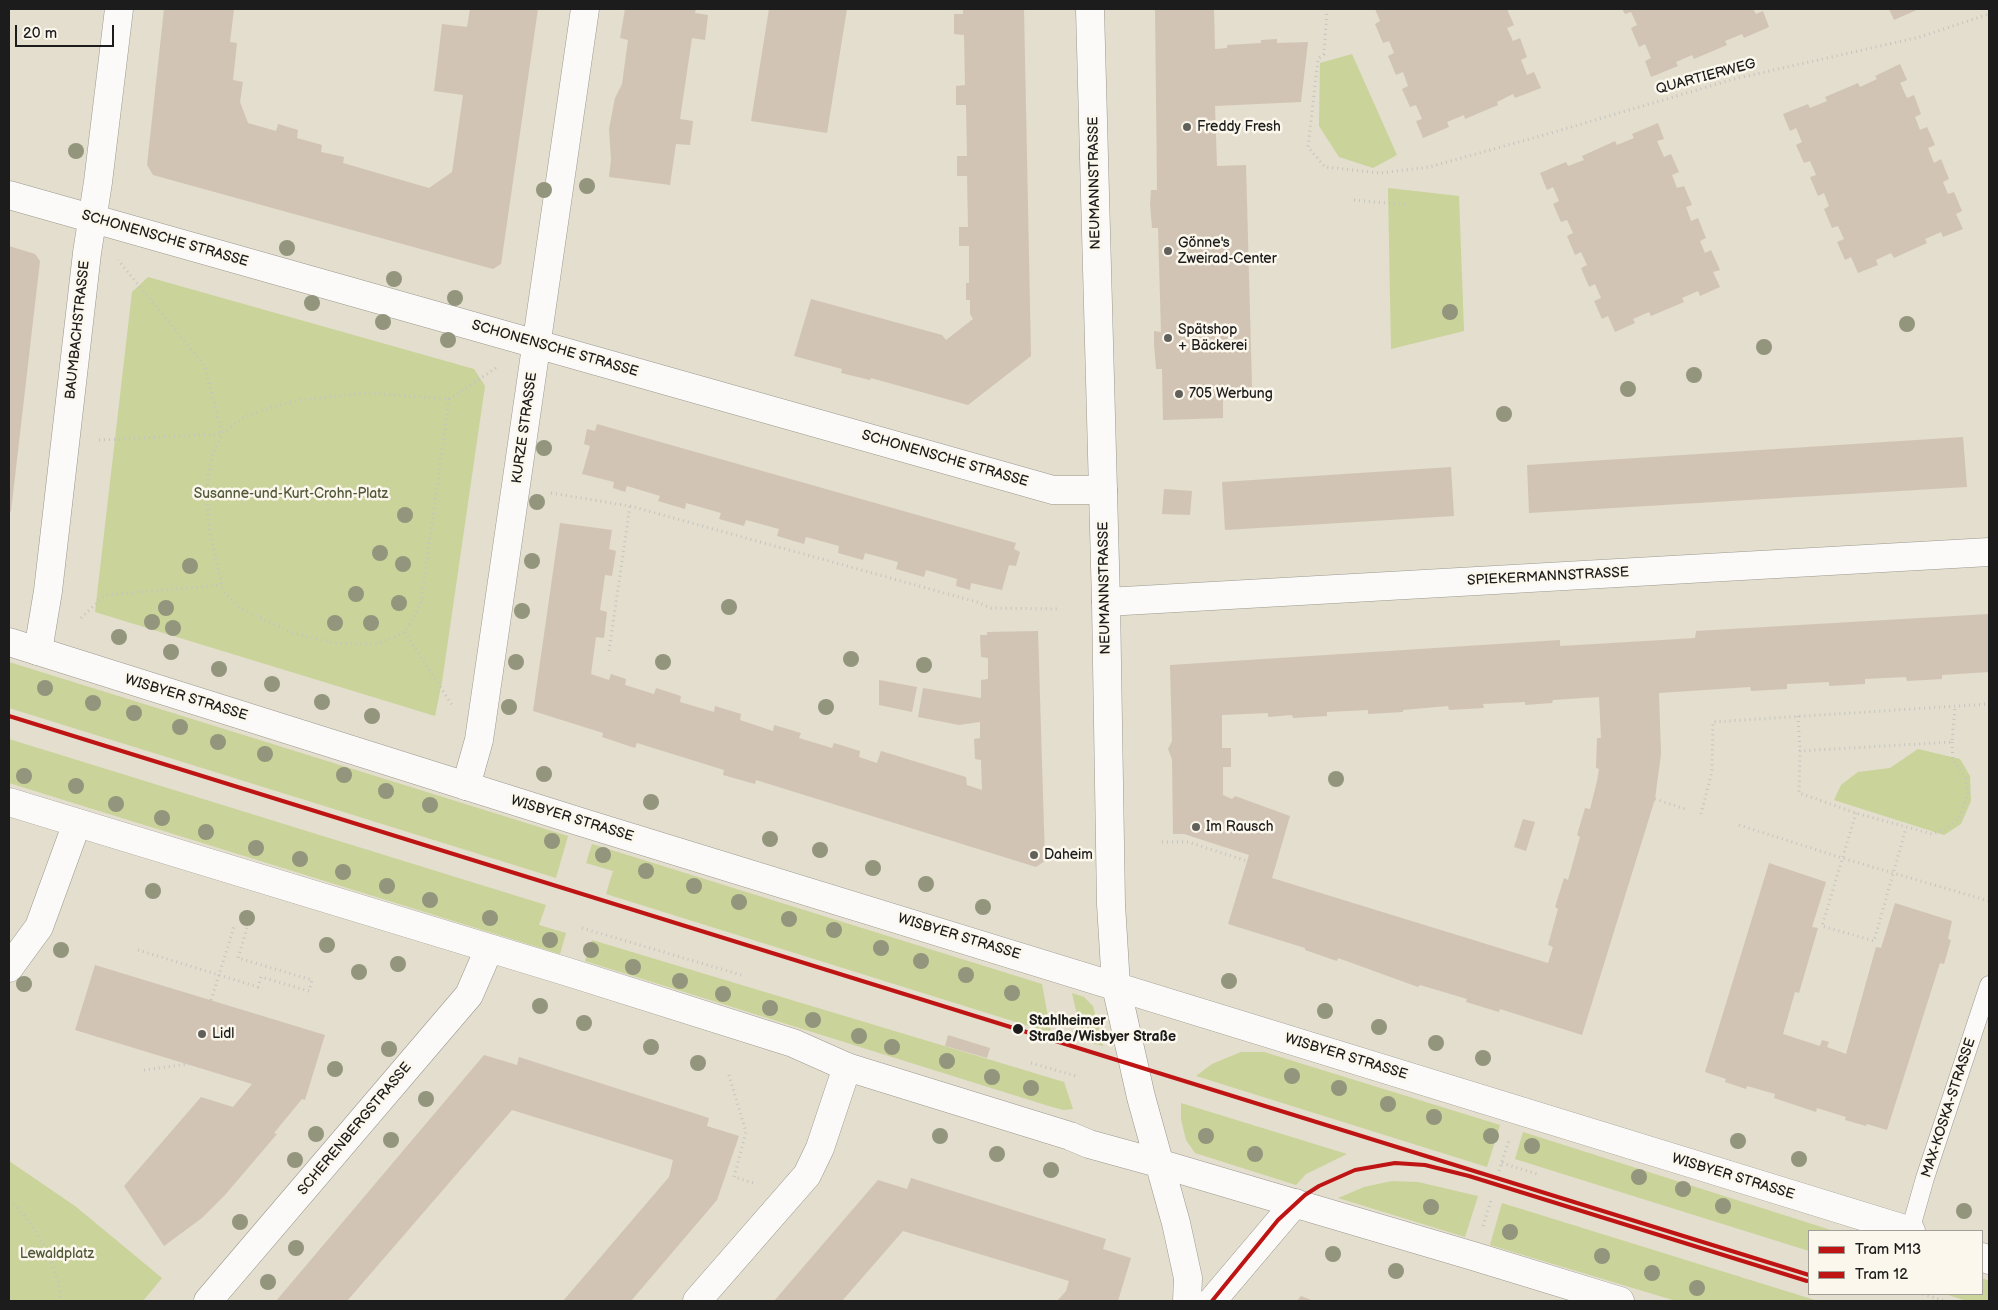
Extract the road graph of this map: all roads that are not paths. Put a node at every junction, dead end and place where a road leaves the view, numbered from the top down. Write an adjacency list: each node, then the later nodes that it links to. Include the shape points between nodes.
1 (119, 9): 5 (street, BAUMBACHSTRASSE)
2 (585, 9): 6 (street, KURZE STRASSE)
3 (1090, 9): 7 (street, NEUMANNSTRASSE)
4 (9, 195): 5 (street, SCHONENSCHE STRASSE)
5 (93, 218): 6 (street, SCHONENSCHE STRASSE); 11 (street, BAUMBACHSTRASSE)
6 (538, 344): 7 (street, SCHONENSCHE STRASSE, via 1053,490); 12 (street, KURZE STRASSE, via 479,740)
7 (1103, 490): 9 (street, NEUMANNSTRASSE)
8 (1989, 552): 9 (street, SPIEKERMANNSTRASSE)
9 (1106, 602): 18 (street, NEUMANNSTRASSE, via 1111,904)
10 (9, 642): 11 (street, WISBYER STRASSE)
11 (38, 651): 12 (street, WISBYER STRASSE)
12 (466, 786): 18 (street, WISBYER STRASSE)
13 (9, 802): 14 (street)
14 (77, 823): 15 (street); 16 (street, via 39,927)
15 (489, 949): 19 (street, via 793,1043); 24 (street, SCHERENBERGSTRASSE, via 469,995)
16 (9, 968)
17 (1989, 985): 23 (lane, MAX-KOSKA-STRASSE)
18 (1116, 986): 20 (street, NEUMANNSTRASSE); 22 (street, WISBYER STRASSE)
19 (847, 1067): 20 (street); 25 (street, via 820,1148 807,1175)
20 (1158, 1163): 21 (street); 26 (street, NEUMANNSTRASSE, via 1188,1278)
21 (1295, 1203): 27 (street); 28 (street)
22 (1907, 1230)
23 (1910, 1230)
24 (208, 1301)
25 (697, 1301)
26 (1187, 1301)
27 (1212, 1301)
28 (1620, 1301)

